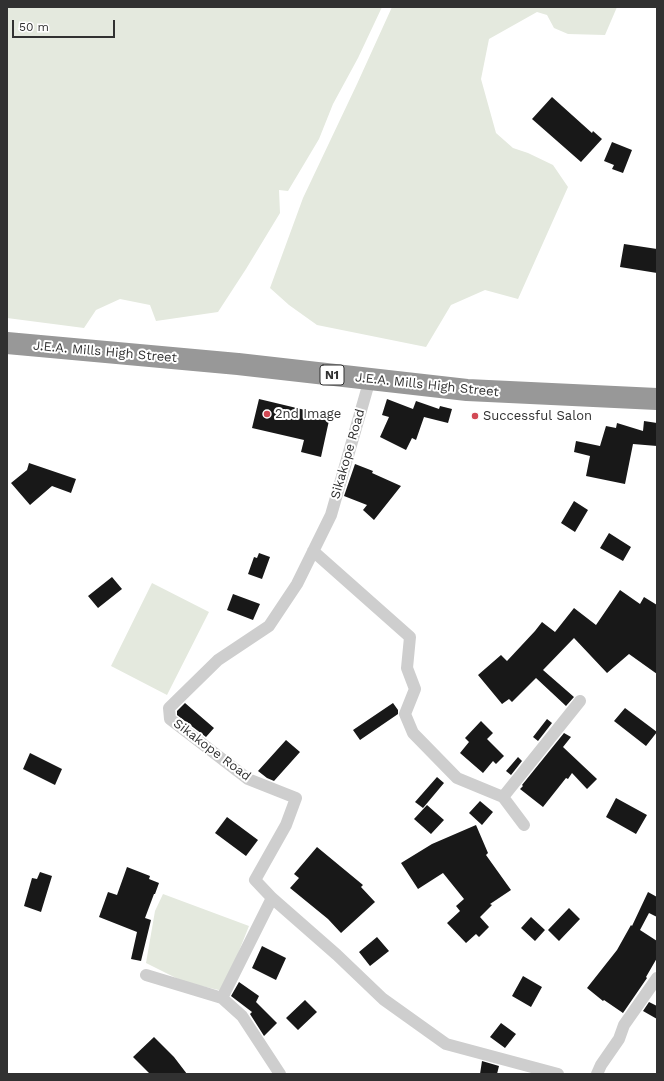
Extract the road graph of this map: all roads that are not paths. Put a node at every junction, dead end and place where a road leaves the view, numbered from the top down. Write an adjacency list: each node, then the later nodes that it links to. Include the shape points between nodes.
1 (7, 343): 2 (highway, J.E.A. Mills High Street / N1, via 238,364)
2 (370, 380): 3 (highway, J.E.A. Mills High Street / N1, via 467,390); 4 (street, Sikakope Road, via 331,515)
3 (657, 398)
4 (313, 551): 6 (street, via 410,637 408,668 415,689 405,714 413,733 456,778); 8 (street, Sikakope Road, via 297,584 269,626 218,660 169,708 170,719 248,779 296,798 286,826 254,880)
5 (580, 701): 6 (street)
6 (503, 797): 7 (street)
7 (524, 825)
8 (272, 898): 11 (street); 13 (street, Sikakope Road, via 383,999 446,1044)
9 (146, 974): 11 (street)
10 (657, 978): 14 (street, via 624,1025 619,1039)
11 (222, 998): 12 (street, via 242,1016)
12 (280, 1074)
13 (558, 1074)
14 (597, 1074)

